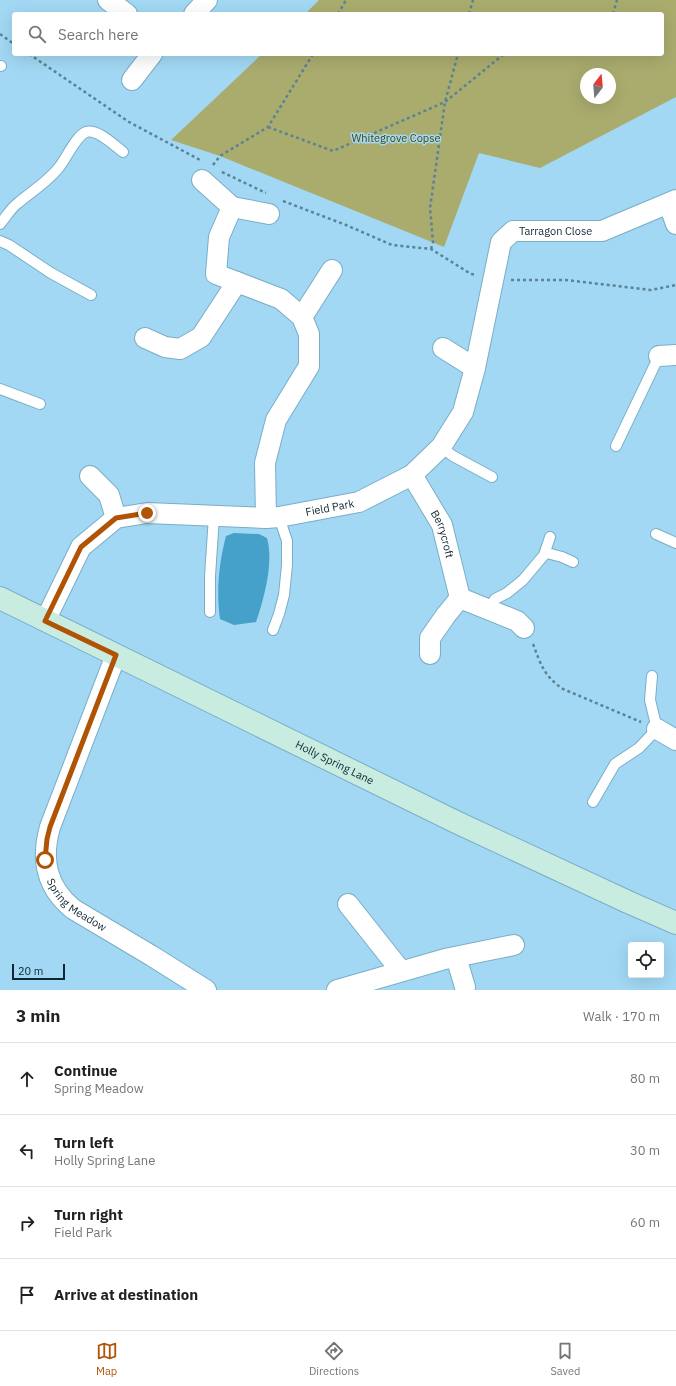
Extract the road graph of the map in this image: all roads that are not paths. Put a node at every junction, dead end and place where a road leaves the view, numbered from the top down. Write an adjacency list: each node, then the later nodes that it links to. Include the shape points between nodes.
1 (207, 0): 2 (street)
2 (196, 12)
3 (150, 56): 4 (street)
4 (132, 80)
5 (123, 152): 10 (lane, via 100,134 86,132 53,175 16,204)
6 (206, 170): 9 (street)
7 (672, 202): 11 (street, Tarragon Close); 14 (street, Tarragon Close, via 602,231 513,231 502,242)
8 (273, 203): 9 (street)
9 (232, 207): 15 (street, via 219,237 216,274)
10 (0, 224)
11 (676, 224)
12 (0, 241): 16 (lane)
13 (332, 270): 17 (street)
14 (494, 277): 21 (street, Field Park)
15 (237, 282): 17 (street, via 281,299); 18 (street, via 201,337 180,349 164,347)
16 (91, 295)
17 (302, 317): 30 (street, via 309,334 309,366 276,420 265,463)
18 (145, 338)
19 (443, 348): 21 (street)
20 (668, 356): 24 (lane)
21 (475, 368): 25 (street, Field Park, via 463,412)
22 (0, 389): 23 (lane)
23 (40, 404)
24 (616, 446)
25 (441, 447): 26 (street, Field Park); 28 (lane, via 452,456)
26 (412, 475): 30 (street, Field Park, via 359,502); 38 (street, Berrycroft, via 442,525)
27 (90, 476): 31 (street, via 109,495)
28 (492, 477)
29 (214, 516): 30 (street, Field Park); 31 (street, Field Park, via 147,513); 40 (lane)
30 (272, 517): 43 (lane, via 287,541 284,595)
31 (116, 518): 41 (street, via 81,547)
32 (656, 534): 34 (lane)
33 (550, 537): 35 (lane)
34 (676, 543)
35 (544, 555): 36 (lane, via 547,553); 39 (lane, via 522,580 507,593 494,599)
36 (573, 562)
37 (0, 598): 41 (street, Holly Spring Lane)
38 (460, 598): 39 (street); 44 (street, via 430,638)
39 (488, 609): 42 (street, via 517,621)
40 (210, 612)
41 (45, 621): 45 (street, Holly Spring Lane)
42 (524, 628)
43 (273, 630)
44 (430, 654)
45 (116, 655): 51 (street, Holly Spring Lane, via 456,822); 56 (street, Spring Meadow, via 50,827 45,860 48,872 57,893 73,909)
46 (652, 676): 47 (lane, via 650,700)
47 (657, 729): 48 (street); 49 (lane, via 639,748 615,764)
48 (676, 740)
49 (593, 802)
50 (348, 904): 54 (street)
51 (675, 922)
52 (514, 945): 53 (street)
53 (456, 957): 54 (street); 55 (street)
54 (401, 971): 57 (street)
55 (465, 988)
56 (206, 990)
57 (337, 990)

